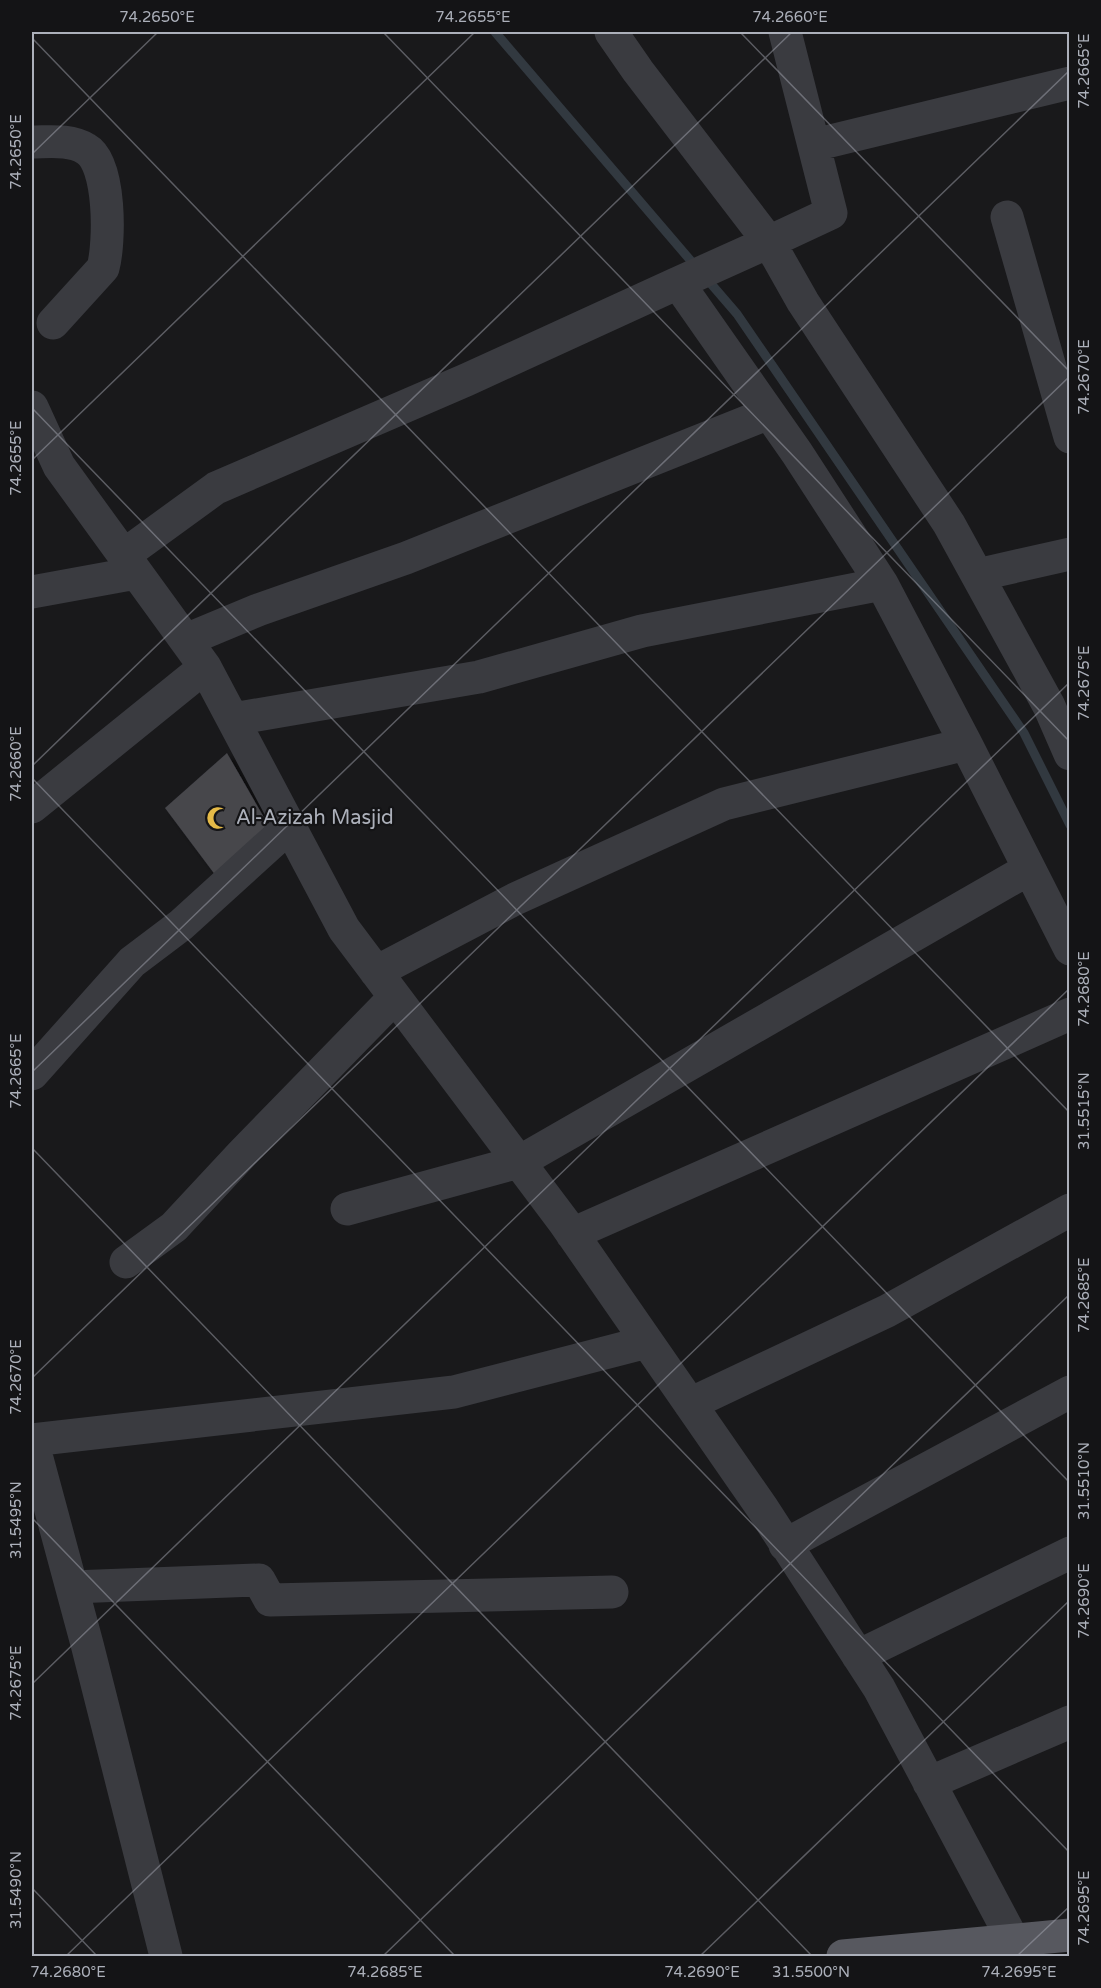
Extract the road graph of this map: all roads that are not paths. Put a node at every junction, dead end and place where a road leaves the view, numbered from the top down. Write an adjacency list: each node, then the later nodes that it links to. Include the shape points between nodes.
1 (611, 32): 7 (street)
2 (785, 32): 5 (street)
3 (1070, 84): 5 (street)
4 (32, 142): 9 (street, via 75,143 89,150 98,164 107,201 103,268)
5 (814, 145): 7 (street, via 831,213)
6 (1007, 217): 12 (street)
7 (756, 247): 8 (street); 15 (street, via 802,302 949,524)
8 (685, 279): 11 (street); 14 (street, via 216,488)
9 (53, 323)
10 (32, 407): 14 (street, via 58,465)
11 (769, 413): 16 (street); 18 (street, via 406,558 258,610)
12 (1070, 437)
13 (1070, 554): 15 (street)
14 (130, 564): 17 (street); 18 (street)
15 (977, 575): 21 (street, via 1049,706)
16 (882, 584): 19 (street, via 642,631 479,677); 20 (street)
17 (32, 592)
18 (195, 653): 19 (street); 22 (street)
19 (233, 719): 23 (street)
20 (966, 744): 24 (street); 26 (street, via 724,804 515,899)
21 (1068, 749)
22 (32, 807)
23 (290, 826): 26 (street, via 344,929); 29 (street, via 181,925 132,962)
24 (1029, 868): 25 (street); 30 (street)
25 (1070, 949)
26 (376, 972): 27 (street)
27 (395, 997): 30 (street); 34 (street, via 174,1227)
28 (1070, 1014): 33 (street)
29 (32, 1074)
30 (519, 1162): 31 (street); 33 (street)
31 (347, 1209)
32 (1070, 1210): 37 (street, via 887,1311)
33 (572, 1234): 35 (street)
34 (126, 1262)
35 (647, 1342): 37 (street); 38 (street, via 454,1392)
36 (1070, 1392): 39 (street)
37 (690, 1404): 39 (street)
38 (32, 1440): 41 (street)
39 (785, 1545): 43 (street)
40 (1070, 1553): 43 (street)
41 (72, 1587): 42 (street, via 259,1580 270,1600); 48 (street)
42 (612, 1592)
43 (858, 1656): 45 (street)
44 (1070, 1722): 45 (street)
45 (929, 1783): 47 (street)
46 (1070, 1935): 47 (main road)
47 (1013, 1940): 49 (main road)
48 (166, 1956)
49 (843, 1956)

